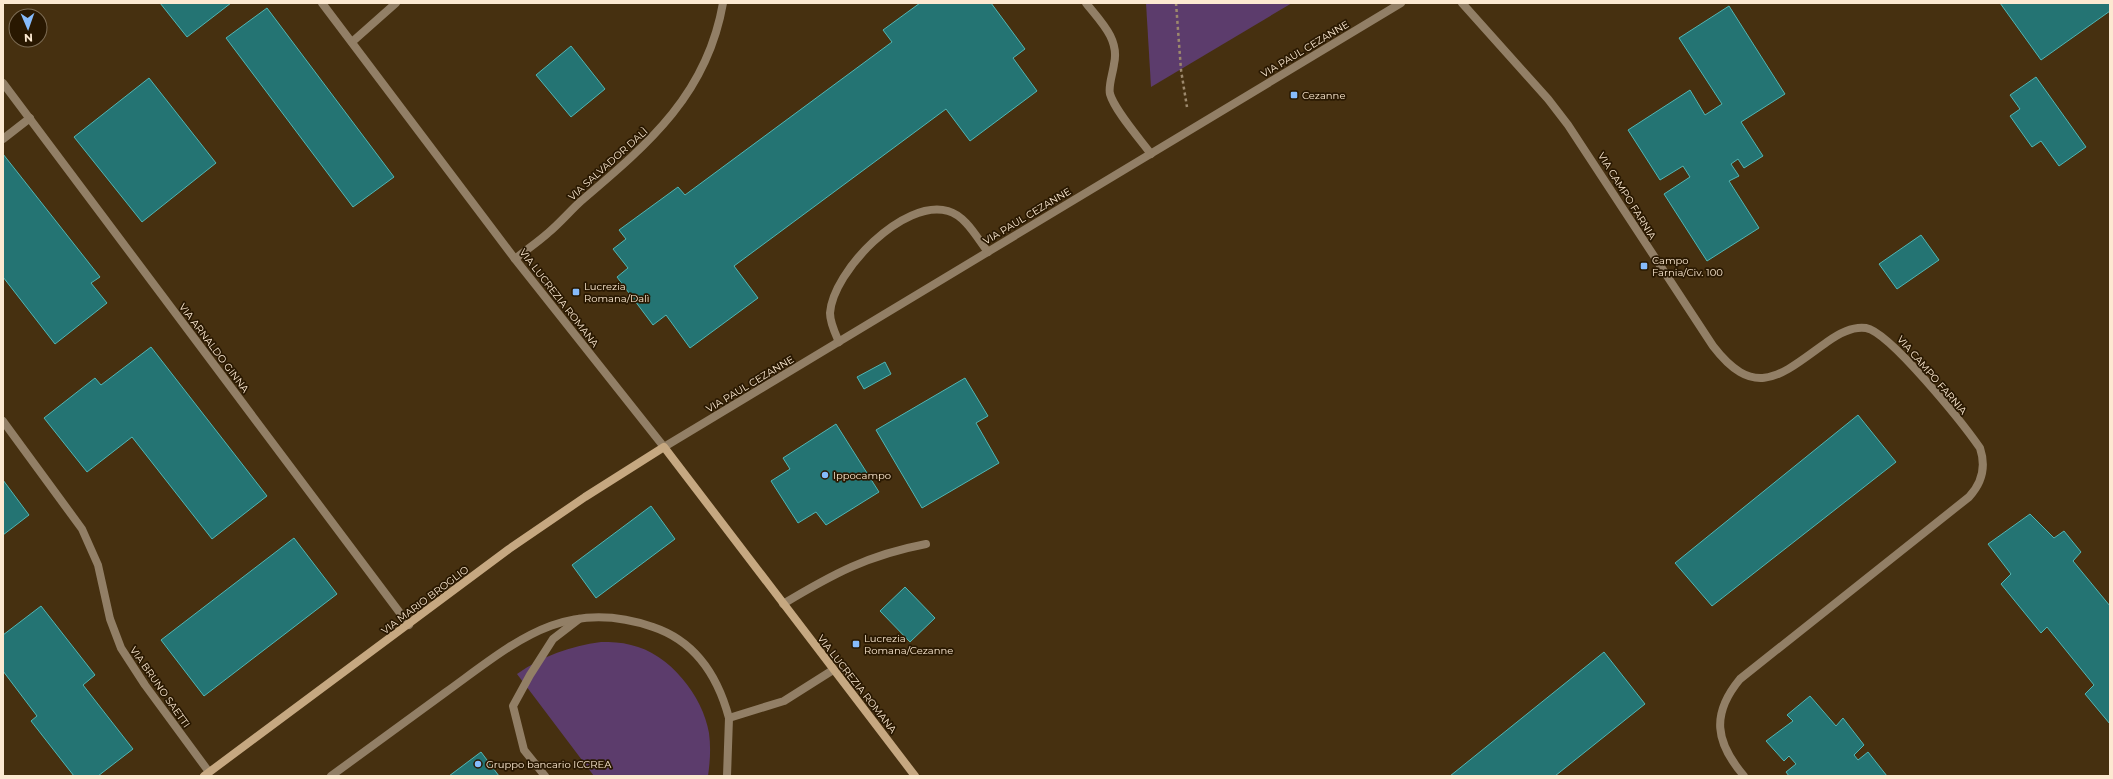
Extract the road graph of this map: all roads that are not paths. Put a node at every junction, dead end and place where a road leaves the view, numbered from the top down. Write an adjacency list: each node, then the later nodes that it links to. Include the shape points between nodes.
1 (322, 3): 7 (street, VIA LUCREZIA ROMANA)
2 (396, 3): 7 (street)
3 (723, 3): 13 (street, VIA SALVADOR DALÌ, via 719,23 702,67 666,122 623,166)
4 (1086, 3): 11 (street, via 1111,36 1114,47 1115,61 1109,93)
5 (1401, 3): 11 (street, VIA PAUL CEZANNE)
6 (1462, 3): 28 (street, VIA CAMPO FARNIA, via 1548,99 1572,130 1709,339 1734,369 1769,378 1780,374 1837,335 1854,328 1867,328 1880,334 1906,358 1980,448 1984,464 1981,479 1969,497 1740,679 1729,692 1720,718 1722,739 1736,767)
7 (352, 42): 13 (street, VIA LUCREZIA ROMANA)
8 (3, 83): 9 (street, VIA ARNALDO GINNA)
9 (30, 118): 10 (street); 20 (street, VIA ARNALDO GINNA)
10 (3, 139)
11 (1151, 154): 12 (street, VIA PAUL CEZANNE)
12 (988, 252): 14 (street, VIA PAUL CEZANNE); 14 (street, via 962,220 948,211 929,210 896,224 861,252 835,293 831,321)
13 (515, 259): 16 (street, VIA LUCREZIA ROMANA)
14 (839, 342): 16 (street, VIA PAUL CEZANNE)
15 (3, 421): 23 (street, VIA BRUNO SAETTI, via 82,529 98,565 110,619 121,648)
16 (664, 448): 18 (street, VIA LUCREZIA ROMANA); 20 (street, VIA MARIO BROGLIO, via 549,521)
17 (926, 544): 18 (street, via 863,560 828,576)
18 (783, 604): 21 (street, VIA LUCREZIA ROMANA)
19 (581, 618): 22 (street, via 607,617 637,622 662,630 684,644 703,662 716,681); 24 (street, via 548,626 512,644); 25 (street, via 553,639 513,706 524,750)
20 (409, 625): 23 (street, VIA MARIO BROGLIO)
21 (833, 670): 22 (street, via 784,701); 27 (street, VIA LUCREZIA ROMANA)
22 (729, 718): 26 (street)
23 (206, 774)
24 (331, 776)
25 (544, 776)
26 (727, 776)
27 (915, 776)
28 (1744, 776)

